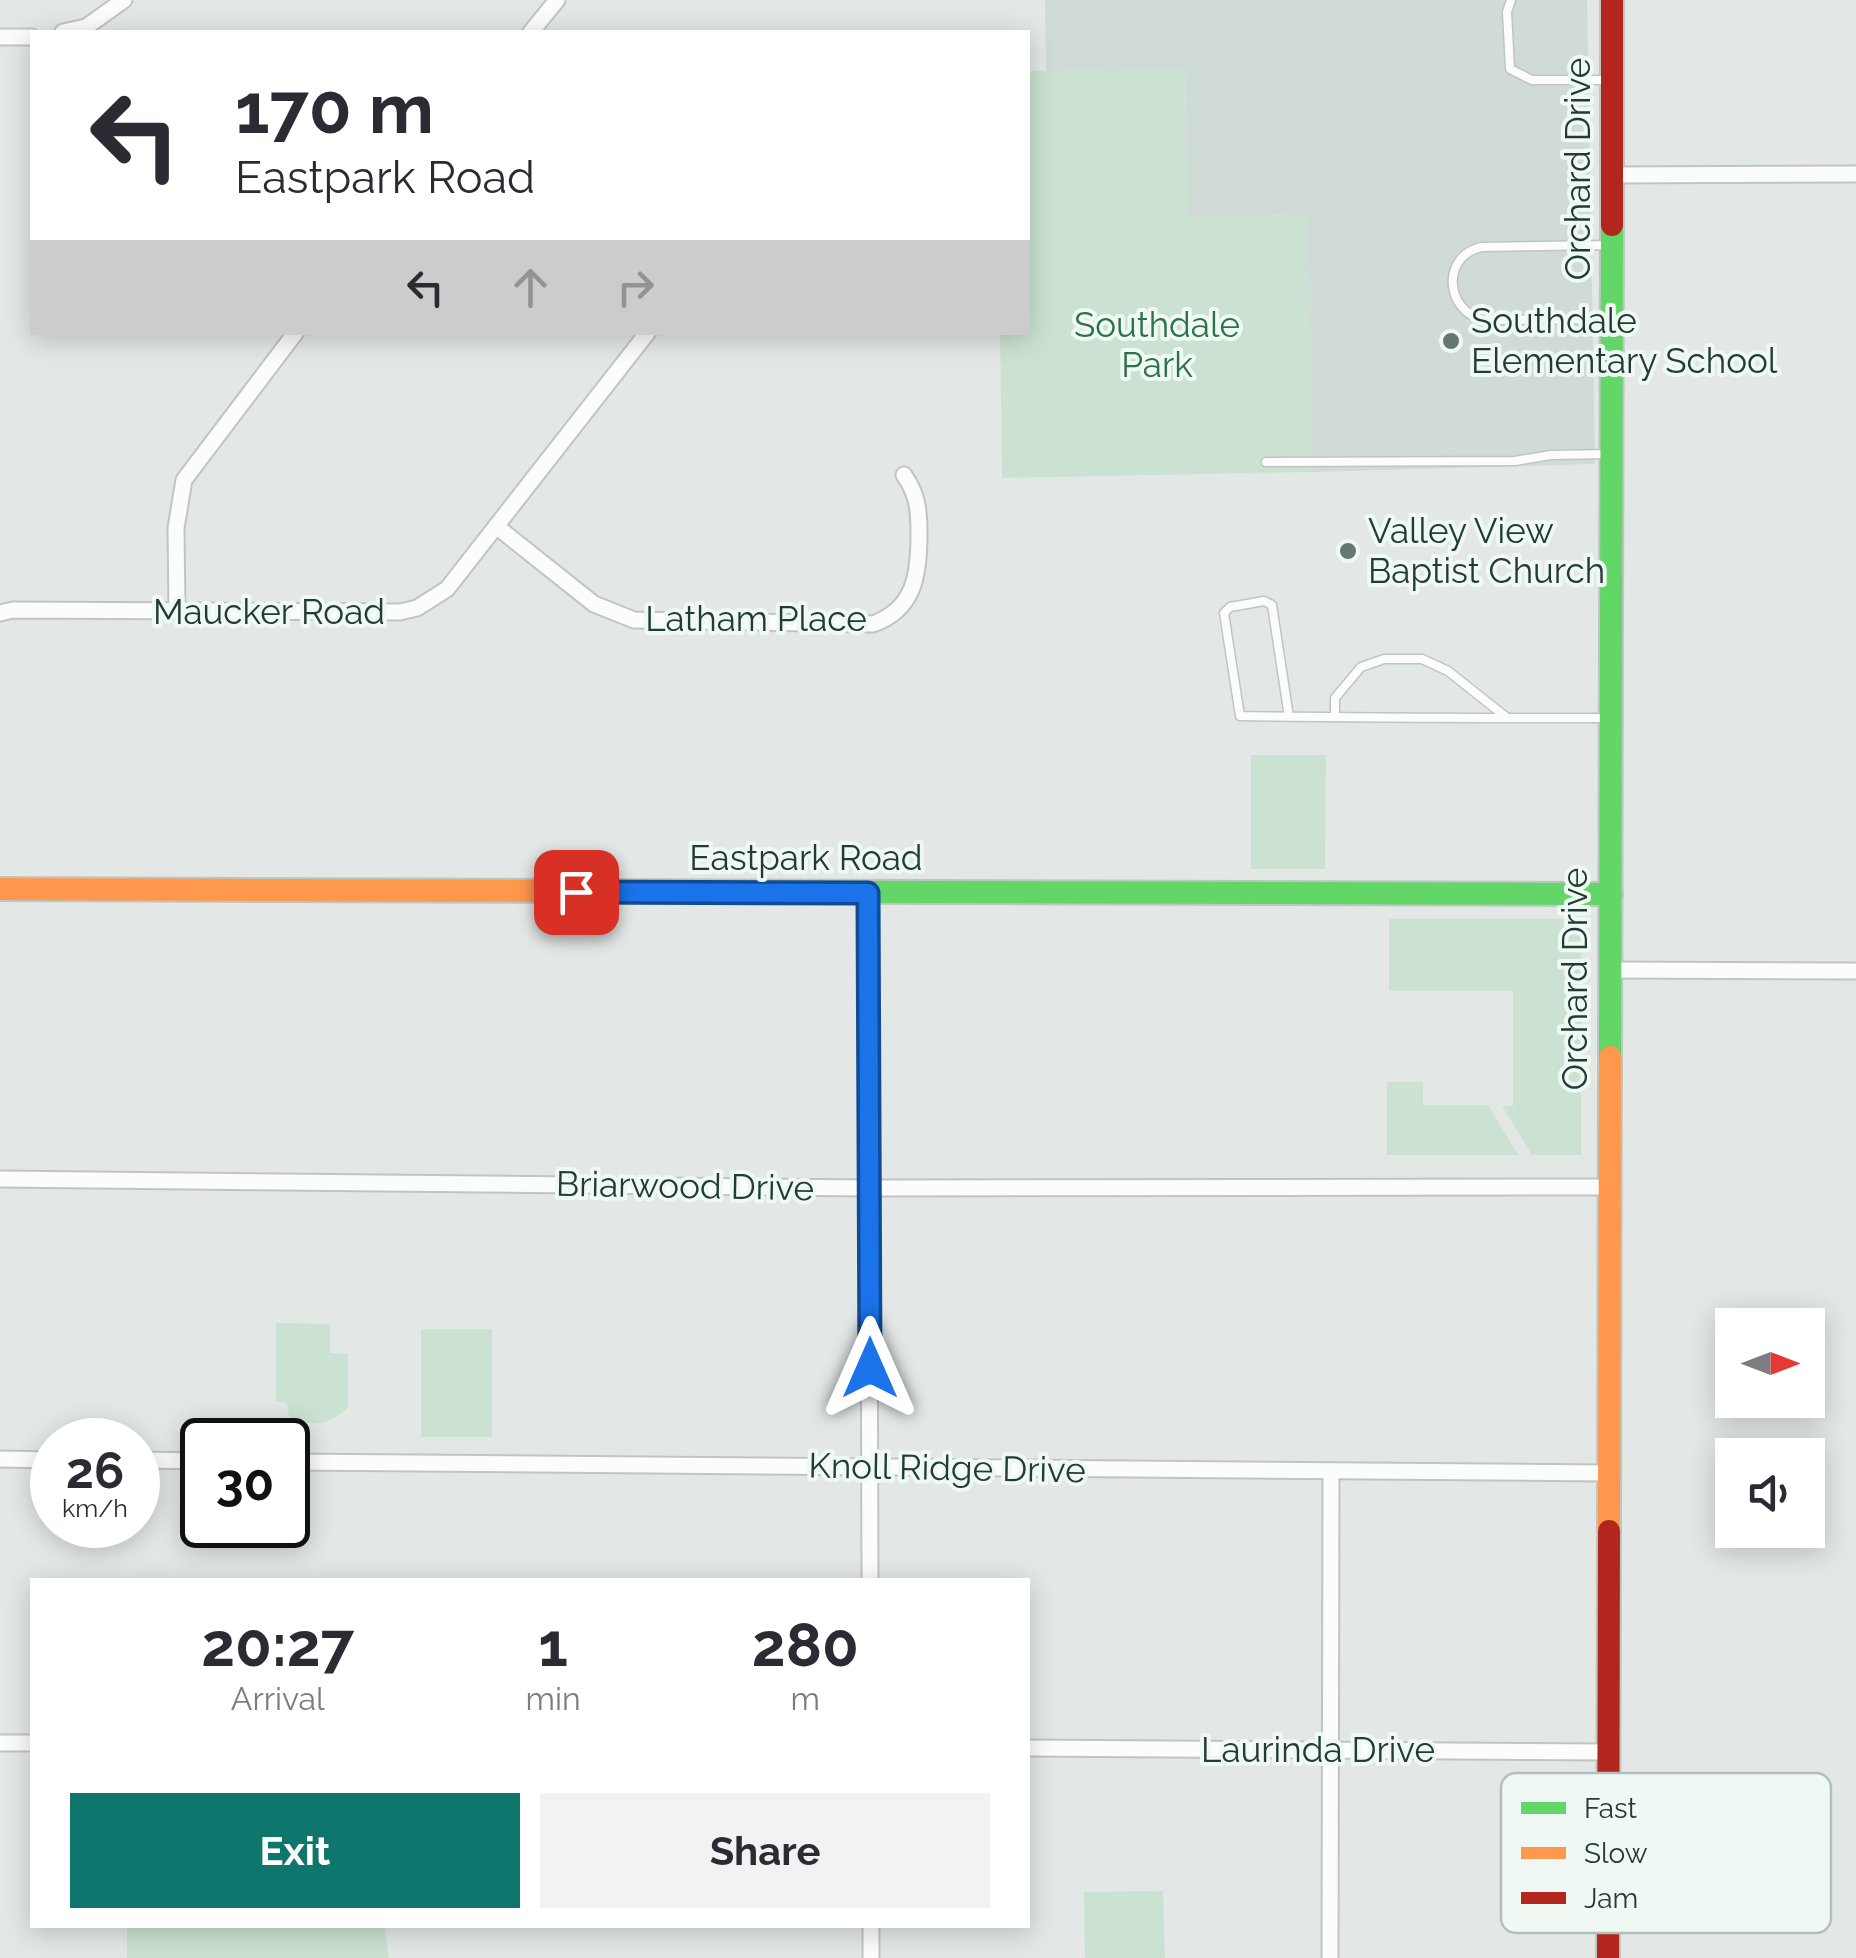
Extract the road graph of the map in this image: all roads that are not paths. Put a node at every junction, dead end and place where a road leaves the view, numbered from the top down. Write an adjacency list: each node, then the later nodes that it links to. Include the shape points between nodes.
1 (124, 0): 5 (street)
2 (556, 0): 6 (street)
3 (1511, 0): 9 (lane, via 1507,56 1518,76)
4 (1612, 0): 9 (street, Orchard Drive)
5 (72, 30)
6 (532, 30)
7 (0, 37): 8 (street)
8 (30, 37)
9 (1613, 80): 11 (street, Orchard Drive)
10 (1856, 174): 11 (street)
11 (1613, 175): 12 (street, Orchard Drive)
12 (1613, 245): 13 (street, Orchard Drive); 13 (lane, via 1481,246 1458,259 1452,282 1460,306 1483,320)
13 (1613, 319): 16 (street, Orchard Drive)
14 (294, 335): 20 (street, via 184,480 176,528)
15 (646, 335): 19 (street, Maucker Road)
16 (1612, 454): 17 (lane); 25 (street, Orchard Drive)
17 (1266, 462)
18 (904, 476): 19 (street, Latham Place, via 919,506 920,569 904,604 874,624 634,620 594,604)
19 (496, 526): 20 (street, Maucker Road, via 447,589 417,608)
20 (177, 612): 21 (street, Maucker Road)
21 (0, 614)
22 (1288, 716): 22 (lane, via 1240,716 1224,614 1230,607 1264,601 1272,606); 24 (lane)
23 (1506, 716): 24 (lane); 24 (lane, via 1448,670 1422,659 1361,667 1335,698); 25 (lane)
24 (1335, 717)
25 (1612, 718): 28 (street, Orchard Drive)
26 (0, 889): 27 (street, Eastpark Road)
27 (868, 893): 28 (street, Eastpark Road); 33 (street)
28 (1611, 894): 29 (street, Orchard Drive)
29 (1610, 970): 30 (street); 32 (street, Orchard Drive)
30 (1856, 971)
31 (0, 1180): 33 (street, Briarwood Drive)
32 (1610, 1187): 33 (street, Briarwood Drive); 39 (street, Orchard Drive)
33 (869, 1188): 37 (street)
34 (0, 1459): 35 (street)
35 (30, 1460)
36 (310, 1462): 37 (street, Knoll Ridge Drive)
37 (870, 1467): 38 (street, Knoll Ridge Drive); 40 (street)
38 (1332, 1471): 39 (street, Knoll Ridge Drive); 44 (street)
39 (1607, 1473): 45 (street, Orchard Drive)
40 (870, 1578)
41 (0, 1743): 42 (street)
42 (30, 1743)
43 (1030, 1748): 44 (street, Laurinda Drive)
44 (1329, 1750): 45 (street, Laurinda Drive); 50 (street)
45 (1609, 1752): 46 (street, Orchard Drive)
46 (1609, 1773)
47 (871, 1928): 49 (street)
48 (1608, 1933): 51 (street, Orchard Drive)
49 (871, 1958)
50 (1330, 1958)
51 (1608, 1958)

